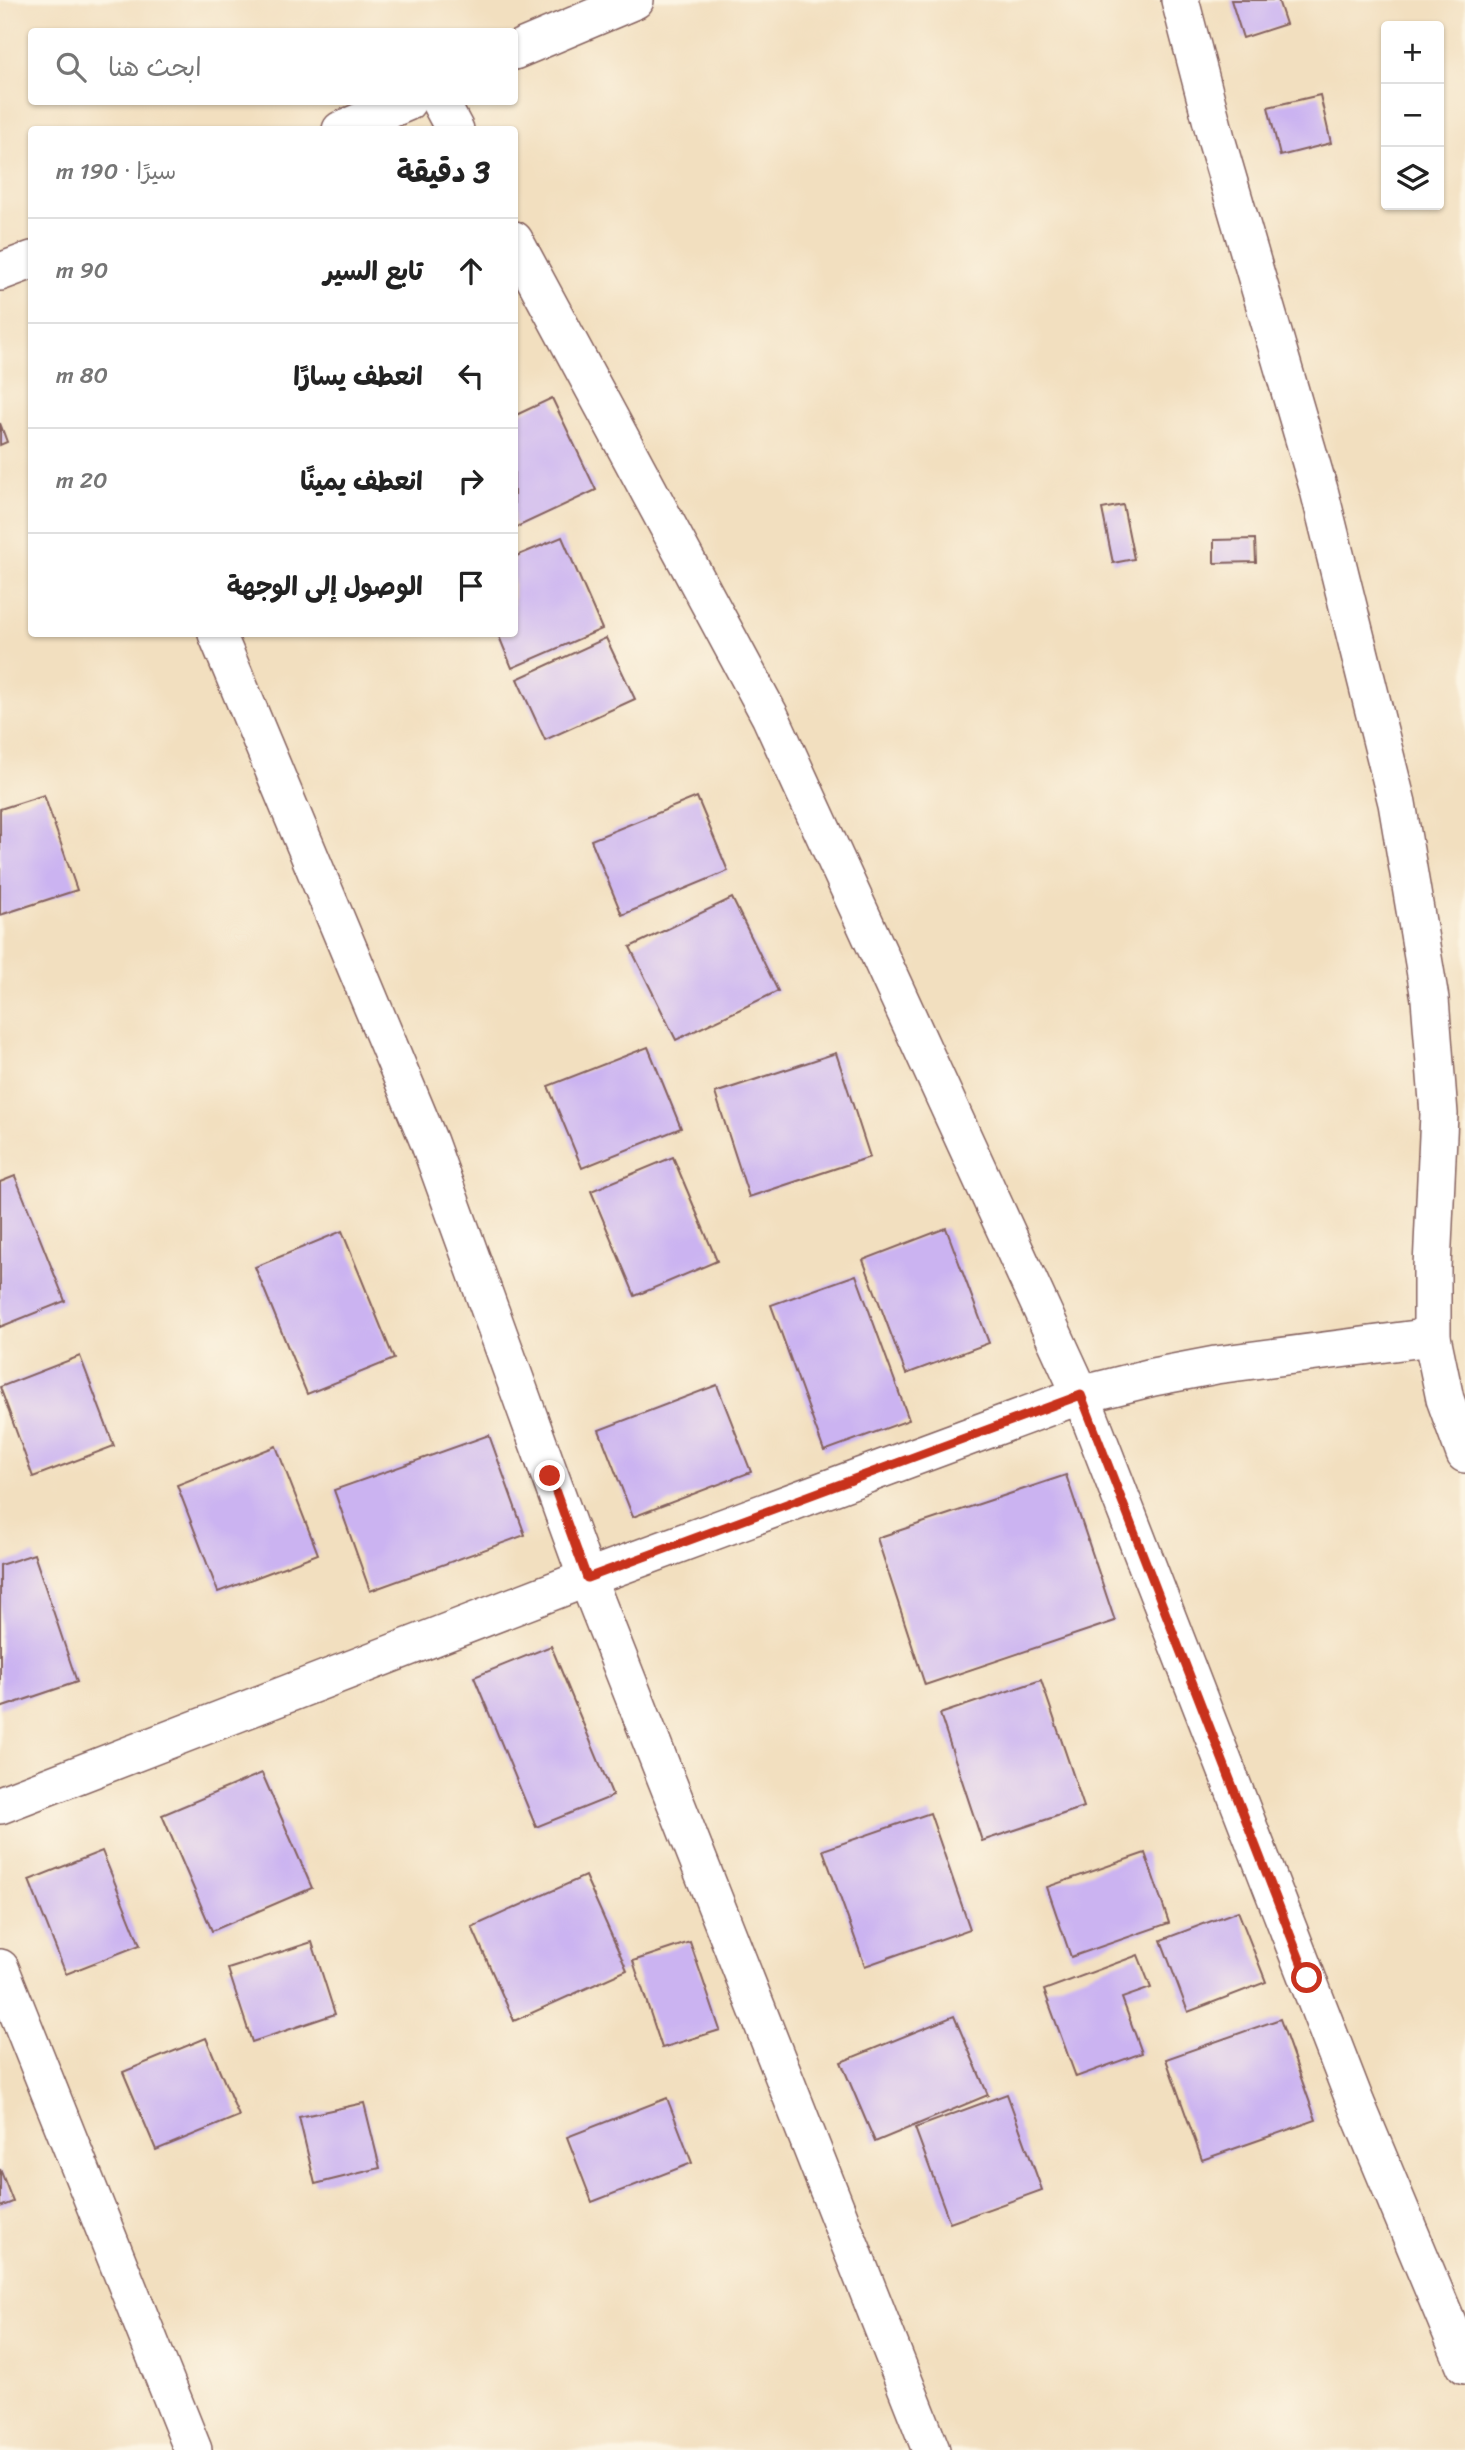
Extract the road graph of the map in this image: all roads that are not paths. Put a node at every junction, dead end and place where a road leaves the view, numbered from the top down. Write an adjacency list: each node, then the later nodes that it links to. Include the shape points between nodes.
1 (635, 0): 3 (street)
2 (1180, 0): 12 (street, via 1319,491 1397,803 1430,999 1439,1114)
3 (518, 49)
4 (400, 105): 6 (street)
5 (442, 105): 7 (street)
6 (350, 126)
7 (453, 126)
8 (518, 247): 13 (street, via 770,716)
9 (28, 262): 10 (street)
10 (0, 272)
11 (218, 637): 16 (street, via 429,1142)
12 (1432, 1337): 13 (street, via 1216,1365); 14 (street)
13 (1081, 1395): 16 (street); 19 (street, via 1351,2091)
14 (1455, 1396): 15 (street)
15 (1465, 1454)
16 (587, 1578): 17 (street); 21 (street)
17 (0, 1805)
18 (0, 1968): 20 (street)
19 (1465, 2365)
20 (193, 2450)
21 (931, 2450)

